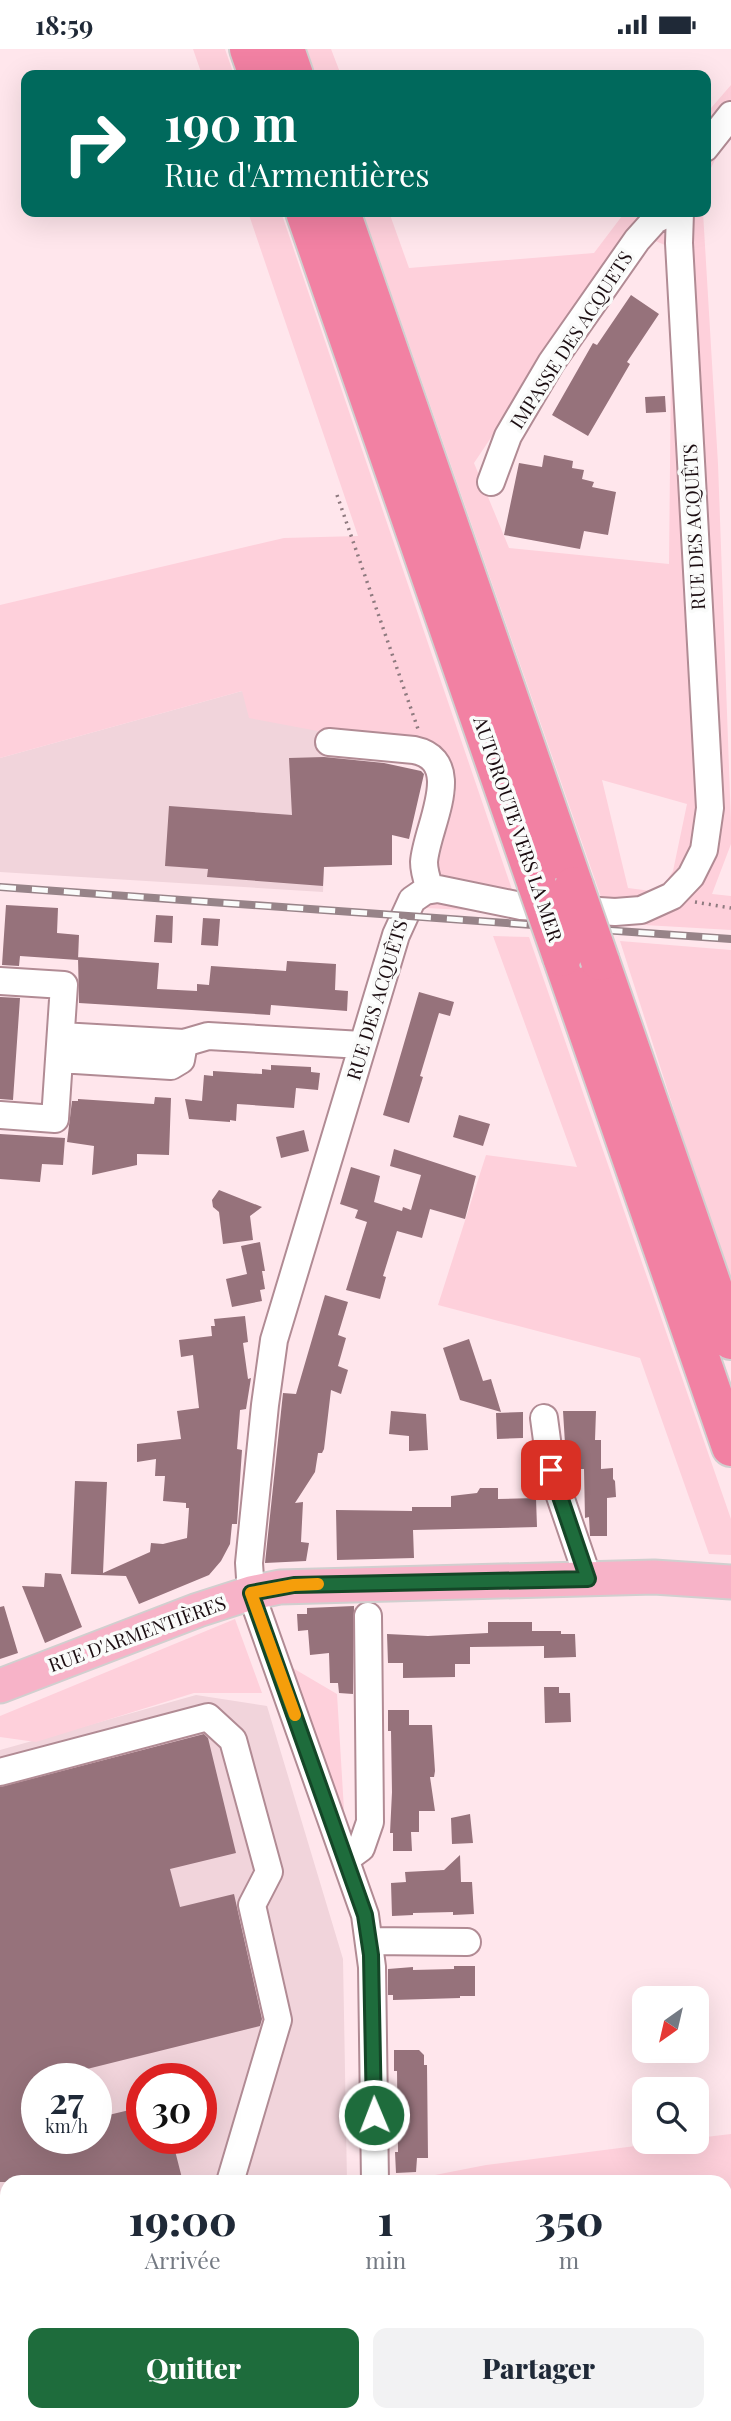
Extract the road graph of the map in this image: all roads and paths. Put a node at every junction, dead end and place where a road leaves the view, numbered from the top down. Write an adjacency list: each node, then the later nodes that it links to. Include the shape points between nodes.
1 (249, 49): 3 (highway)
2 (285, 49): 4 (highway)
3 (256, 70)
4 (292, 70)
5 (731, 115): 6 (street)
6 (711, 140)
7 (307, 217): 15 (highway, AUTOROUTE VERS LA MER)
8 (343, 217): 15 (highway)
9 (661, 217): 11 (street, IMPASSE DES ACQUETS, via 647,227 551,363 508,436)
10 (680, 217): 16 (street, RUE DES ACQUÊTS, via 710,808 704,851 691,876 672,896 633,911 521,907)
11 (491, 482)
12 (337, 495): 14 (path)
13 (329, 743): 14 (street)
14 (427, 754): 16 (street, via 439,768 442,783 424,862)
15 (556, 885): 21 (highway, bridge, via 600,961); 23 (highway, AUTOROUTE VERS LA MER, bridge, via 562,957)
16 (430, 889): 18 (street, RUE DES ACQUÊTS, via 412,900 403,916)
17 (0, 981): 19 (street, via 64,985)
18 (362, 1045): 19 (street, via 208,1036 184,1043); 28 (street, RUE DES ACQUÊTS, via 274,1340 249,1563)
19 (60, 1047): 20 (street, via 55,1119)
20 (0, 1115)
21 (731, 1341)
22 (544, 1417): 26 (street, via 551,1470)
23 (731, 1447)
24 (731, 1571): 25 (main road, RUE D'ARMENTIÈRES)
25 (654, 1577): 26 (main road, RUE D'ARMENTIÈRES); 27 (main road, RUE D'ARMENTIÈRES)
26 (588, 1579): 28 (main road, RUE D'ARMENTIÈRES, via 294,1585)
27 (731, 1582)
28 (251, 1593): 30 (main road, RUE D'ARMENTIÈRES); 32 (street, RUE DES ACQUÊTS)
29 (368, 1616): 32 (street, via 369,1822 361,1848)
30 (0, 1686)
31 (0, 1772): 35 (street, via 208,1717 233,1739 269,1872 252,1905 278,2020)
32 (346, 1859): 33 (street, RUE DES ACQUÊTS)
33 (370, 1941): 34 (street); 36 (street, RUE DES ACQUÊTS)
34 (467, 1942)
35 (232, 2175)
36 (375, 2175)

